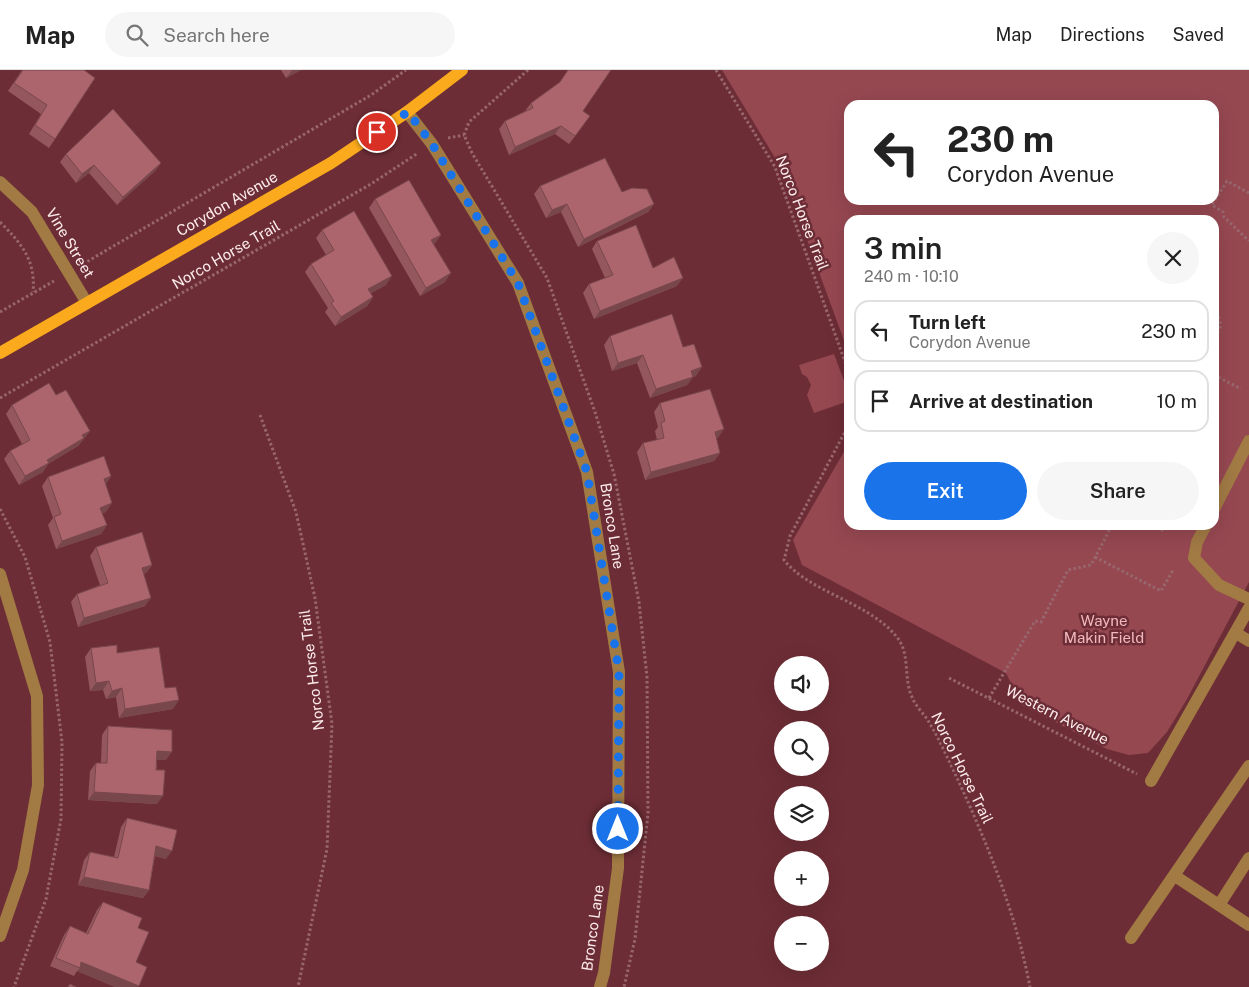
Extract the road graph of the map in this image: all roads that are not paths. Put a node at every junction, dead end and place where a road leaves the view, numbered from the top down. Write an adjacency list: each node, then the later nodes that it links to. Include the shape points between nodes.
1 (462, 70): 2 (main road, Corydon Avenue)
2 (408, 112): 4 (main road, Corydon Avenue, via 330,164); 22 (street, Bronco Lane, via 432,144 518,283 587,472 619,672 618,868)
3 (0, 182): 4 (street, Vine Street, via 32,212)
4 (87, 303): 5 (main road, Corydon Avenue)
5 (0, 353)
6 (1249, 441): 7 (street)
7 (1219, 499)
8 (1203, 530): 10 (street, via 1194,558 1219,585)
9 (0, 574): 20 (street, via 37,696 38,785 24,870)
10 (1249, 599)
11 (1249, 608): 12 (street)
12 (1236, 633): 13 (street); 15 (street)
13 (1249, 641)
14 (1249, 766): 17 (street)
15 (1151, 781)
16 (1249, 858): 18 (street)
17 (1175, 876): 18 (street); 21 (street)
18 (1219, 905): 19 (street)
19 (1249, 925)
20 (0, 936)
21 (1131, 938)
22 (600, 987)

